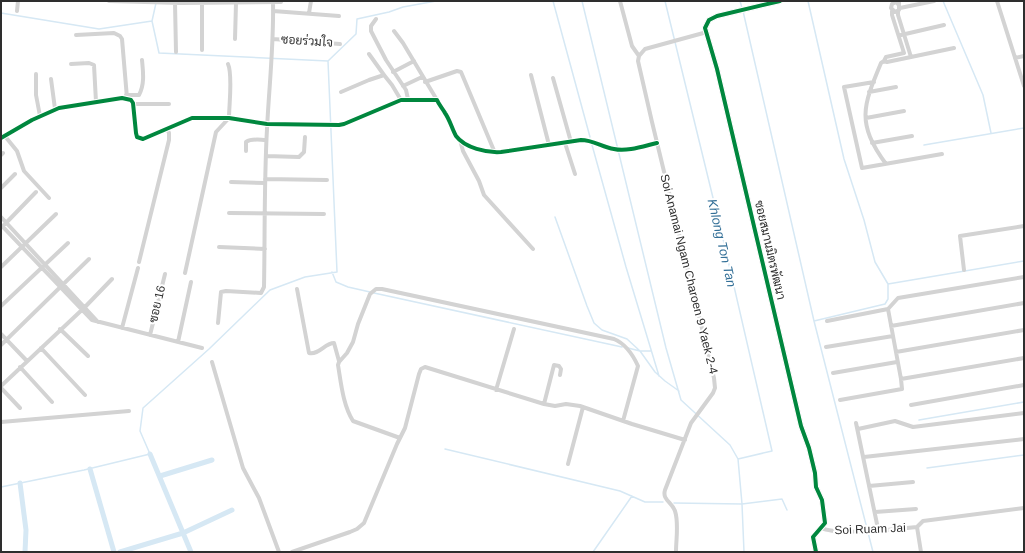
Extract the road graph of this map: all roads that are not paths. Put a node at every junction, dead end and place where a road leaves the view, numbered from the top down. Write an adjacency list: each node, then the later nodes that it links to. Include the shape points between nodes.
1 (18, 1): 20 (street)
2 (109, 1): 3 (street)
3 (124, 1): 9 (street)
4 (310, 1): 24 (street)
5 (620, 1): 40 (street, Soi Anamai Ngam Charoen 9 Yaek 2-4, via 632,46)
6 (780, 1): 29 (street, via 717,16 710,20 705,28)
7 (934, 1): 19 (street)
8 (998, 1): 44 (street)
9 (142, 2): 16 (street)
10 (192, 2): 16 (street); 17 (street)
11 (222, 2): 17 (street); 18 (street)
12 (253, 2): 13 (street); 18 (street)
13 (273, 2): 14 (street); 21 (street)
14 (281, 2): 22 (street)
15 (893, 2): 19 (street); 23 (street, via 890,7)
16 (175, 3): 38 (street)
17 (202, 3): 37 (street)
18 (236, 3): 33 (street)
19 (899, 6): 23 (street, via 895,12); 30 (street, via 898,15)
20 (17, 11)
21 (273, 11): 22 (street); 34 (street)
22 (281, 11): 24 (street)
23 (892, 11): 32 (street)
24 (309, 13): 25 (street)
25 (339, 16)
26 (376, 19): 49 (street, via 370,28 371,31)
27 (944, 25): 30 (street)
28 (394, 31): 46 (street)
29 (706, 32): 40 (street, via 645,49); 187 (street, ซอยสมานมิตรพัฒนา, via 725,99 816,487 822,500 826,521)
30 (904, 34): 32 (street); 43 (street)
31 (76, 35): 63 (street, via 114,32 120,36)
32 (899, 35): 41 (street)
33 (235, 39)
34 (273, 39): 35 (street, ซอยร่วมใจ); 75 (street)
35 (340, 44)
36 (954, 48): 43 (street)
37 (202, 50)
38 (176, 52)
39 (369, 54): 51 (street)
40 (639, 56): 84 (street, Soi Anamai Ngam Charoen 9 Yaek 2-4)
41 (905, 56): 43 (street); 57 (street, via 881,63)
42 (1024, 56): 44 (street)
43 (911, 57)
44 (1015, 58): 60 (street)
45 (142, 60): 63 (street, via 141,92 136,96)
46 (414, 61): 49 (street); 53 (street)
47 (71, 64): 67 (street, via 89,63 94,66)
48 (228, 64): 73 (street)
49 (394, 72): 58 (street)
50 (36, 74): 72 (street)
51 (384, 75): 61 (street); 64 (street)
52 (531, 75): 86 (street)
53 (422, 77): 56 (street); 58 (street)
54 (553, 78): 82 (street)
55 (51, 79): 70 (street)
56 (425, 82): 66 (street); 88 (street, via 457,71 461,72)
57 (874, 82): 62 (street); 91 (street, via 844,87 862,168)
58 (403, 86): 65 (street)
59 (896, 86): 62 (street)
60 (1024, 86)
61 (341, 92)
62 (869, 92): 74 (street)
63 (126, 97): 67 (street); 68 (street)
64 (401, 100): 65 (street); 75 (street, via 344,124)
65 (408, 100): 66 (street)
66 (437, 100): 81 (street)
67 (96, 102): 70 (street)
68 (133, 104): 69 (street); 76 (street, via 139,138 146,138)
69 (169, 104)
70 (55, 110): 72 (street)
71 (904, 111): 74 (street)
72 (40, 116): 77 (street)
73 (228, 118): 75 (street); 76 (street, via 184,120); 120 (street, via 216,132)
74 (866, 118): 85 (street)
75 (267, 124): 80 (street)
76 (167, 129): 115 (street, via 169,140)
77 (3, 136): 99 (street, via 17,151 24,171)
78 (912, 136): 85 (street)
79 (305, 137): 90 (street, via 304,152 299,157)
80 (266, 140): 87 (street, via 248,140); 90 (street)
81 (460, 140): 88 (street, via 472,147); 113 (street, via 484,195)
82 (571, 142): 83 (street); 84 (street, via 589,140 615,150)
83 (565, 143): 86 (street); 93 (street)
84 (657, 143): 177 (street, Soi Anamai Ngam Charoen 9 Yaek 2-4, via 714,378 713,393 697,415)
85 (872, 144): 91 (street)
86 (549, 145): 88 (street)
87 (246, 150)
88 (496, 152)
89 (942, 154): 91 (street)
90 (266, 156): 95 (street)
91 (886, 164)
92 (15, 174): 97 (street)
93 (575, 174)
94 (327, 180): 95 (street)
95 (265, 181): 96 (street); 101 (street)
96 (231, 182)
97 (1, 188)
98 (36, 192): 105 (street)
99 (49, 198)
100 (229, 213): 101 (street)
101 (265, 213): 103 (street); 112 (street)
102 (56, 214): 108 (street)
103 (324, 214)
104 (1, 218): 105 (street)
105 (6, 223): 107 (street); 108 (street)
106 (1024, 226): 119 (street, via 960,236)
107 (1, 227): 110 (street)
108 (25, 243): 110 (street); 116 (street)
109 (68, 243): 116 (street)
110 (22, 247): 116 (street); 117 (street)
111 (220, 247): 112 (street)
112 (265, 249): 133 (street, via 263,292 256,294 222,291)
113 (533, 249)
114 (90, 259): 125 (street)
115 (139, 262)
116 (43, 266): 125 (street); 126 (street); 129 (street)
117 (1, 267)
118 (138, 268): 136 (street)
119 (964, 270)
120 (185, 273)
121 (165, 274): 140 (street, ซอย 16)
122 (1024, 277): 131 (street, via 898,298)
123 (112, 279): 130 (street)
124 (191, 282): 143 (street)
125 (64, 285): 126 (street); 130 (street)
126 (60, 288): 130 (street); 142 (street)
127 (297, 289): 152 (street, via 309,353 315,353 334,343)
128 (1024, 303): 134 (street)
129 (1, 306)
130 (83, 308): 135 (street); 136 (street, via 98,322)
131 (888, 309): 132 (street); 134 (street)
132 (827, 321)
133 (218, 323)
134 (891, 326): 141 (street)
135 (60, 328): 146 (street); 149 (street)
136 (122, 328): 140 (street)
137 (514, 329): 161 (street)
138 (1024, 330): 148 (street)
139 (1, 334): 142 (street)
140 (150, 335): 143 (street)
141 (893, 336): 145 (street); 148 (street)
142 (6, 340): 144 (street); 151 (street)
143 (178, 342): 147 (street)
144 (1, 345)
145 (826, 347)
146 (41, 348): 151 (street); 162 (street)
147 (202, 348)
148 (896, 352): 154 (street)
149 (88, 356)
150 (1024, 358): 158 (street)
151 (27, 361): 155 (street)
152 (339, 361): 171 (street, via 353,342 366,302 376,289 464,306 622,342 632,353 638,366); 175 (street, via 349,415 353,420)
153 (212, 362): 188 (street, via 243,468 259,498)
154 (897, 362): 156 (street); 158 (street)
155 (20, 367): 160 (street); 164 (street)
156 (834, 373)
157 (560, 375): 165 (street, via 561,369 554,365)
158 (901, 379): 163 (street, via 902,389)
159 (1024, 385): 166 (street)
160 (1, 387): 168 (street)
161 (496, 390): 165 (street); 175 (street, via 425,367 419,374)
162 (84, 395)
163 (840, 400)
164 (52, 402)
165 (544, 404): 167 (street)
166 (912, 405)
167 (583, 407): 171 (street); 179 (street)
168 (20, 408)
169 (129, 411): 172 (street)
170 (1024, 413): 174 (street, via 913,427 896,421)
171 (623, 421): 177 (street)
172 (1, 422)
173 (856, 423): 174 (street)
174 (858, 429): 178 (street)
175 (400, 438): 189 (street, via 364,523 350,532)
176 (1024, 439): 178 (street)
177 (685, 440): 190 (street, Soi Anamai Ngam Charoen 9 Yaek 2-4, via 664,493 676,516)
178 (864, 457): 181 (street)
179 (568, 464)
180 (913, 482): 181 (street)
181 (870, 486): 184 (street)
182 (1024, 508): 186 (street, via 923,521)
183 (916, 509): 184 (street)
184 (875, 512): 185 (street)
185 (877, 524)
186 (917, 527): 187 (street, Soi Ruam Jai, via 857,531 833,531); 192 (street, Soi Ruam Jai)
187 (822, 528): 191 (street, ซอยสมานมิตรพัฒนา, via 813,537)
188 (279, 552)
189 (292, 552)
190 (676, 552)
191 (816, 552)
192 (921, 552)

